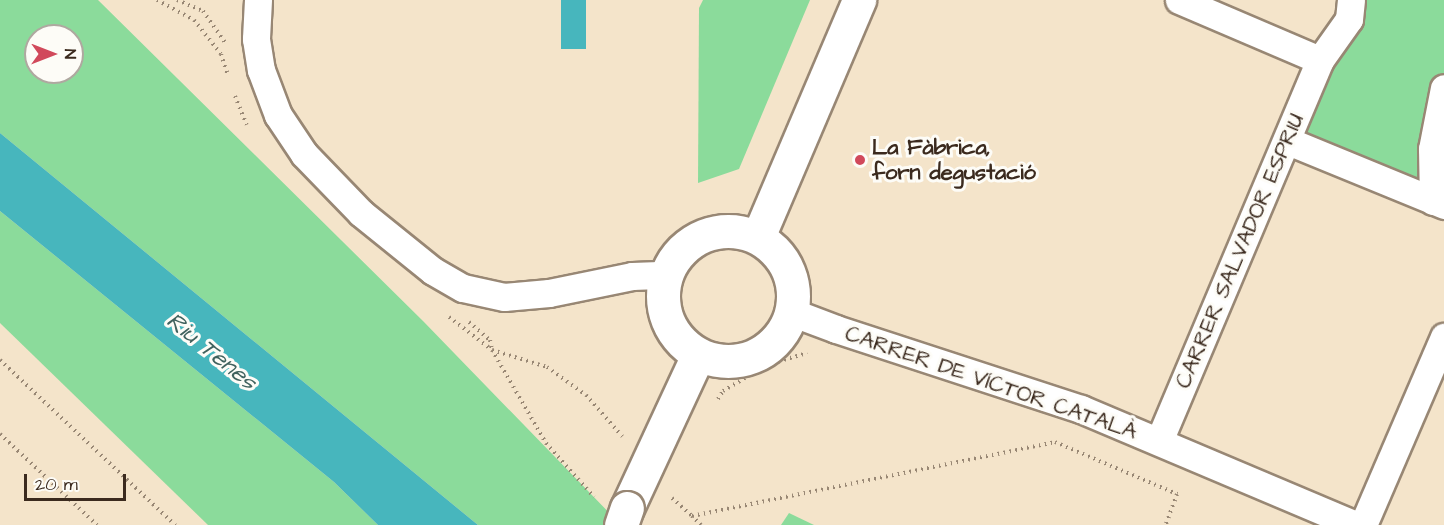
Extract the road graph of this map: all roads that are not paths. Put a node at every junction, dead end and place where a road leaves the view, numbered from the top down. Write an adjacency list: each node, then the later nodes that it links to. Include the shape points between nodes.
1 (258, 0): 10 (street, via 256,39 261,70 278,115 304,154 361,213 433,271 463,288 504,297 632,276)
2 (859, 0): 9 (street)
3 (1179, 0): 5 (street)
4 (1351, 0): 5 (street, CARRER SALVADOR ESPRIU, via 1349,19)
5 (1320, 60): 7 (street, CARRER SALVADOR ESPRIU)
6 (1444, 88): 8 (street, via 1432,149)
7 (1288, 141): 8 (street); 14 (street, CARRER SALVADOR ESPRIU)
8 (1439, 203)
9 (758, 237): 10 (street, via 739,231 701,236 685,246); 11 (street, via 788,269 793,290)
10 (666, 275): 13 (street, via 662,293 664,312 682,344)
11 (791, 312): 13 (street, via 772,345 755,356 736,362); 14 (street, CARRER DE VÍCTOR CATALÀ, via 1081,409)
12 (1444, 337): 17 (street)
13 (698, 355): 15 (street)
14 (1159, 441): 16 (street, CARRER DE VÍCTOR CATALÀ)
15 (616, 512)
16 (1355, 525)
17 (1364, 525)

